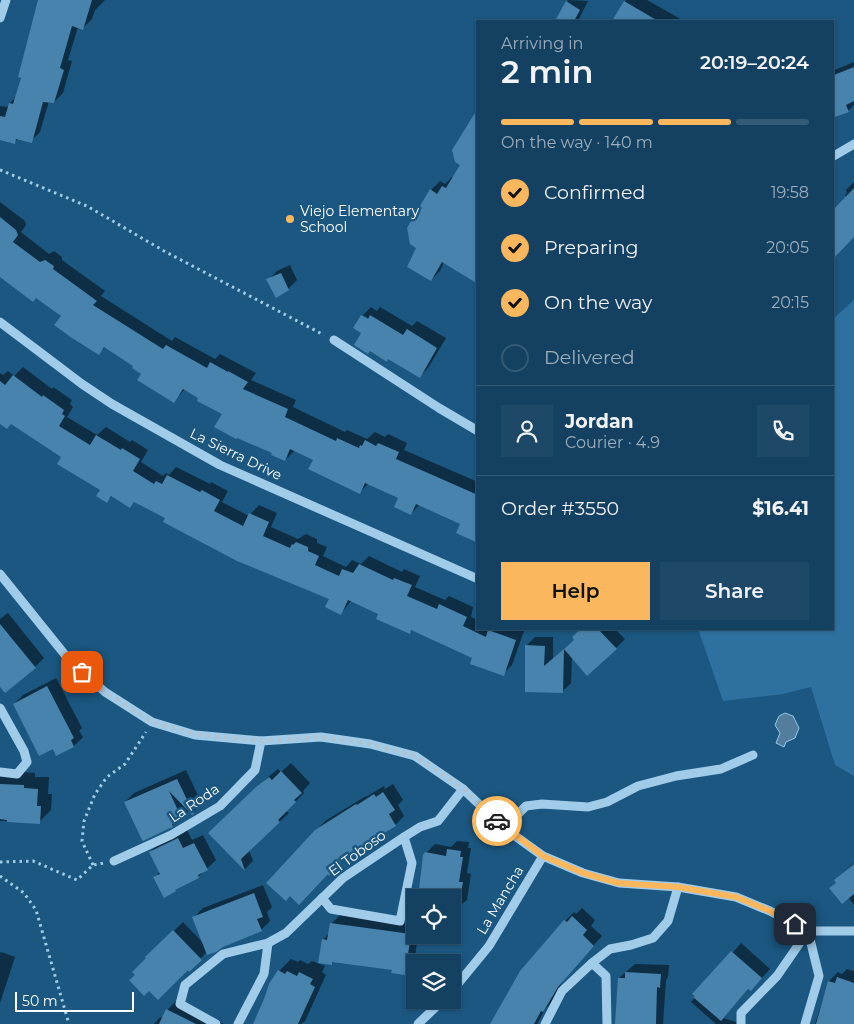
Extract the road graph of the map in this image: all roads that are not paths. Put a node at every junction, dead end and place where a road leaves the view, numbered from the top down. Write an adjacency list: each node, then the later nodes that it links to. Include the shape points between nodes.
1 (6, 0): 2 (street)
2 (0, 18)
3 (854, 144): 4 (street)
4 (834, 156)
5 (0, 322): 8 (street, La Sierra Drive, via 112,404 220,465)
6 (334, 340): 7 (street)
7 (476, 429)
8 (476, 578)
9 (2, 579): 11 (street, via 70,662 105,692 152,722 195,734)
10 (0, 708): 13 (street, via 27,762 17,774)
11 (261, 741): 14 (street, via 321,737 370,744 415,756); 18 (street, La Roda, via 255,770 220,806 171,835)
12 (753, 755): 15 (street, via 720,769 638,786 607,802 588,807 526,806)
13 (0, 772)
14 (464, 789): 15 (street); 16 (street, El Toboso, via 438,820)
15 (504, 828): 17 (street)
16 (404, 837): 20 (street, El Toboso, via 343,878); 20 (street, via 412,864 400,921 331,909)
17 (543, 856): 19 (street, via 618,883); 25 (street, La Mancha, via 489,946)
18 (114, 861)
19 (678, 887): 22 (street, via 736,897); 24 (street, via 668,921 653,938 610,949)
20 (322, 898): 23 (street, El Toboso, via 286,933)
21 (854, 930): 22 (street)
22 (808, 931): 32 (street, via 777,976 741,1013); 33 (street, via 819,976)
23 (268, 943): 27 (street, El Toboso, via 223,954 185,985 180,1004); 28 (street, via 264,974)
24 (592, 962): 30 (street, via 562,991); 31 (street, via 606,976)
25 (461, 980)
26 (434, 1009): 29 (street)
27 (216, 1024)
28 (238, 1024)
29 (418, 1024)
30 (545, 1024)
31 (607, 1024)
32 (741, 1024)
33 (805, 1024)

